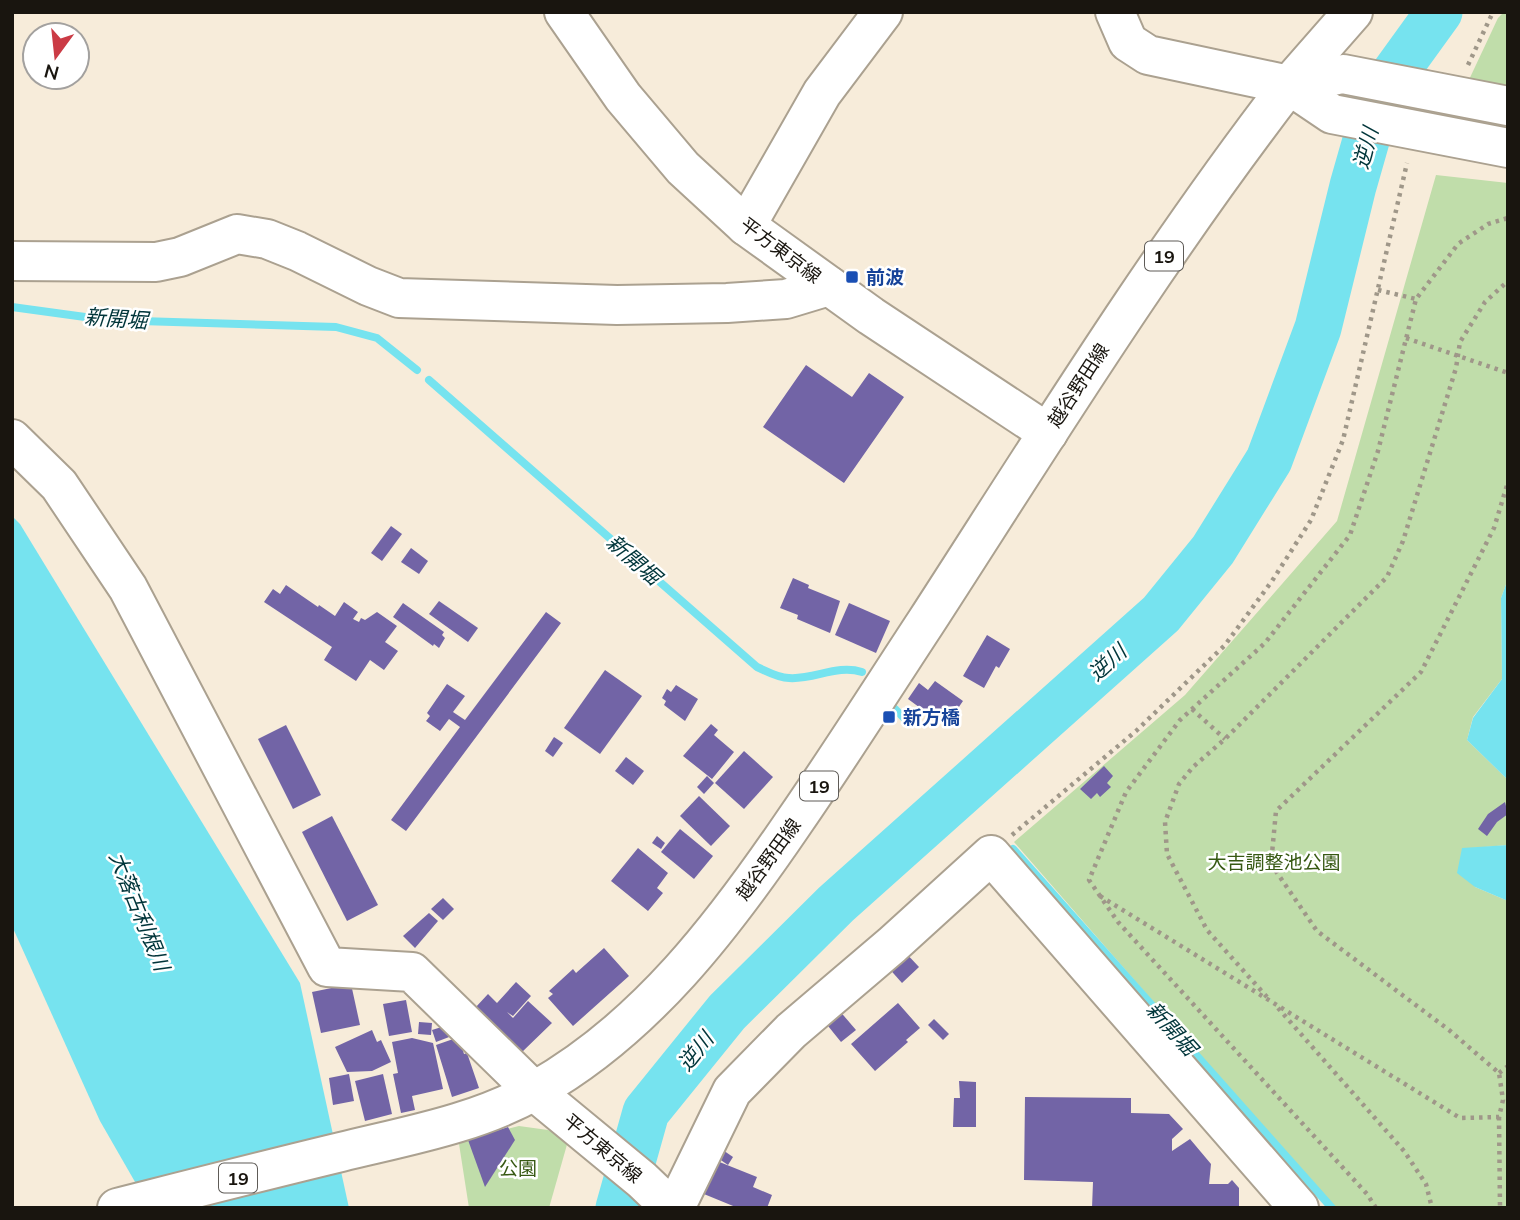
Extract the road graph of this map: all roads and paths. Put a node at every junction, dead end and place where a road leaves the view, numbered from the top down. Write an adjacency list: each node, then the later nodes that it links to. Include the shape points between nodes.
1 (564, 12): 12 (street, 平方東京線, via 624,97 684,168)
2 (883, 12): 12 (street, via 822,93)
3 (1115, 12): 6 (street, via 1128,42 1148,55)
4 (1353, 12): 6 (street, 越谷野田線)
5 (1493, 12): 7 (path)
6 (1289, 85): 7 (street, via 1343,74); 9 (street, via 1332,114); 21 (street, 越谷野田線 / 19, via 1230,161)
7 (1450, 95): 8 (street)
8 (1508, 106)
9 (1417, 148): 10 (street); 16 (path)
10 (1508, 148)
11 (1508, 218): 17 (path, via 1488,224 1458,244)
12 (747, 226): 15 (street, 平方東京線)
13 (12, 261): 15 (street, via 156,262 237,234 267,239 399,298 618,305 727,303 786,299)
14 (1508, 281): 19 (path, via 1485,302 1460,342)
15 (829, 286): 21 (street, 平方東京線)
16 (1378, 290): 17 (path); 26 (path, via 1343,440 1311,520 1272,581 1224,645 1136,730)
17 (1416, 299): 18 (path)
18 (1406, 338): 19 (path); 24 (path, via 1378,451 1350,535 1265,643)
19 (1458, 355): 20 (path); 25 (path, via 1403,541 1387,577)
20 (1508, 373)
21 (1048, 432): 31 (street, 越谷野田線 / 19, via 829,771 718,928 676,978 634,1017 583,1060)
22 (12, 439): 31 (street, 平方東京線, via 59,485 128,588 327,967 412,972)
23 (1508, 482): 30 (path, via 1494,528 1421,672 1276,811 1271,864 1317,931)
24 (1192, 709): 25 (path); 27 (path, via 1126,792 1089,880)
25 (1225, 739): 28 (path, via 1179,784 1165,822 1167,854 1207,930)
26 (991, 855): 35 (street, via 791,1031 732,1091); 36 (street)
27 (1100, 896): 28 (path); 37 (path, via 1118,922)
28 (1272, 1003): 32 (path, via 1460,1118); 38 (path, via 1404,1151 1426,1184)
29 (1508, 1066): 30 (path)
30 (1499, 1073): 32 (path, via 1503,1100)
31 (534, 1091): 33 (street, 越谷野田線 / 19, via 487,1113 428,1131); 34 (street, 平方東京線, via 642,1180)
32 (1499, 1117): 39 (path)
33 (126, 1205)
34 (667, 1208)
35 (675, 1208)
36 (1299, 1208)
37 (1376, 1208)
38 (1432, 1208)
39 (1500, 1208)

